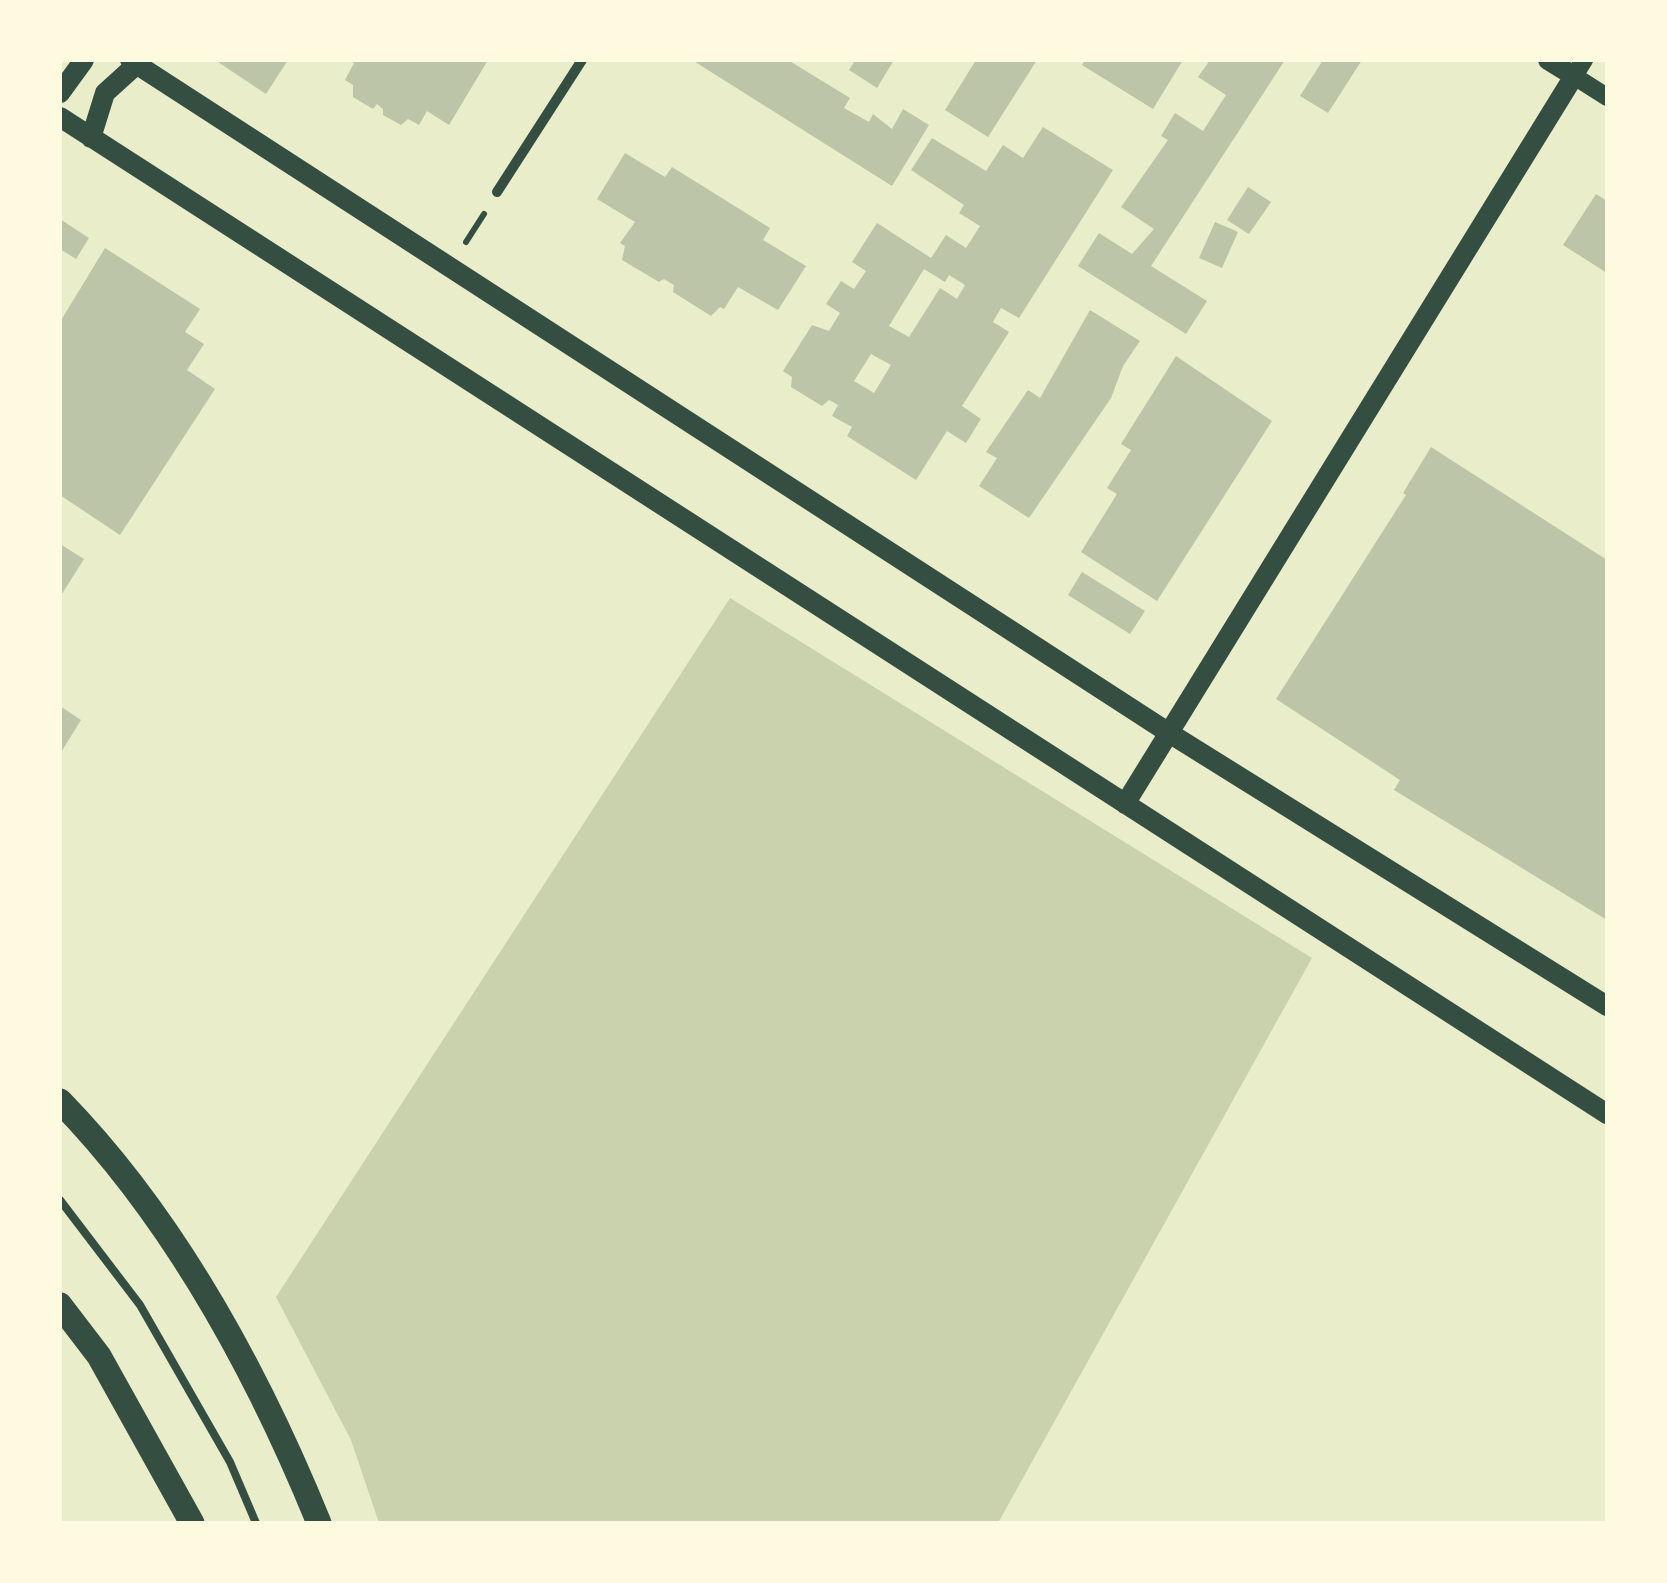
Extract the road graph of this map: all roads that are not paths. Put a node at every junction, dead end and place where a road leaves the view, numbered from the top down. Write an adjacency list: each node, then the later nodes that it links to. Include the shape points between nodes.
1 (84, 60): 6 (main road)
2 (582, 60): 10 (street)
3 (1548, 60): 5 (main road)
4 (133, 62): 9 (main road, via 105,93); 11 (main road)
5 (1579, 68): 7 (street); 11 (main road)
6 (60, 93)
7 (1607, 97)
8 (60, 117): 9 (main road)
9 (91, 138): 12 (main road)
10 (498, 192)
11 (1166, 732): 12 (main road); 13 (main road)
12 (1124, 804): 15 (main road)
13 (1607, 1006)
14 (60, 1100): 20 (main road, via 181,1254 278,1422)
15 (1607, 1114)
16 (60, 1200): 19 (lane, via 140,1305 230,1462)
17 (60, 1305): 18 (main road, via 99,1356)
18 (192, 1523)
19 (256, 1523)
20 (319, 1523)

